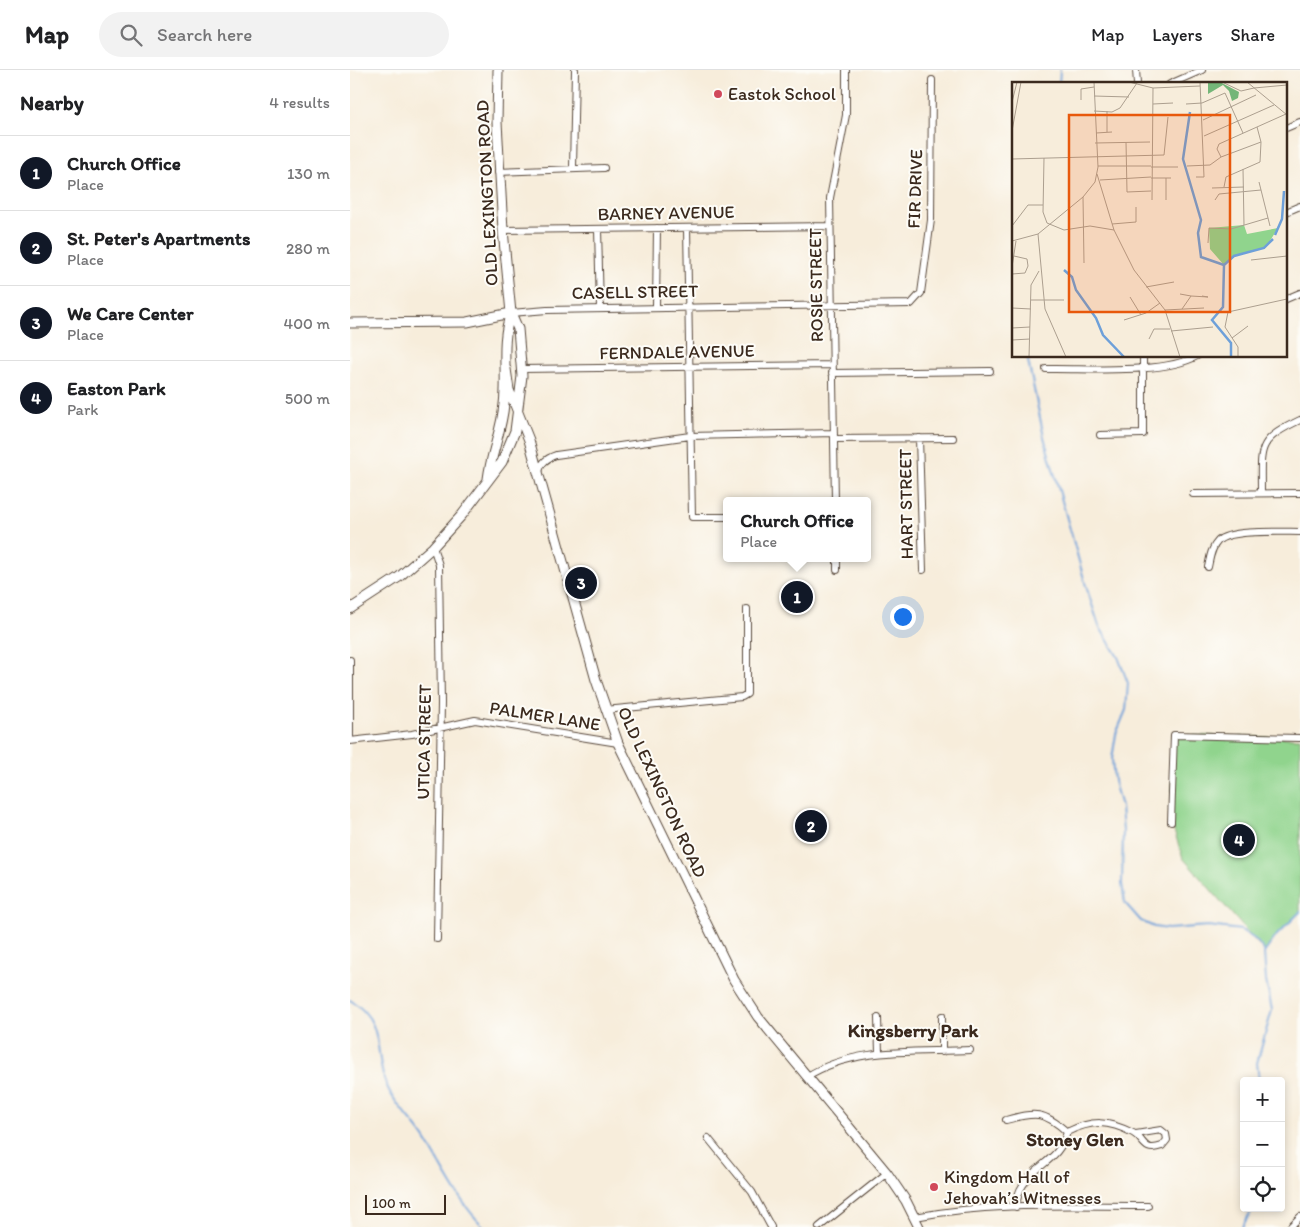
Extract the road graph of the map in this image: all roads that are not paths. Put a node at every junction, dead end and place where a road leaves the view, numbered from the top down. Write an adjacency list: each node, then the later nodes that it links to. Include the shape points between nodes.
1 (498, 70): 11 (street, OLD LEXINGTON ROAD)
2 (575, 70): 9 (street)
3 (846, 70): 14 (street, ROSIE STREET, via 846,115 831,184)
4 (1202, 70): 6 (street)
5 (932, 80): 20 (street, FIR DRIVE, via 931,220)
6 (1175, 82)
7 (1300, 122): 8 (street)
8 (1288, 127)
9 (573, 168): 10 (street); 11 (street)
10 (604, 168)
11 (498, 172): 18 (street, OLD LEXINGTON ROAD)
12 (1300, 206): 13 (street)
13 (1288, 211)
14 (830, 226): 16 (street, BARNEY AVENUE); 22 (street, ROSIE STREET)
15 (657, 228): 16 (street, BARNEY AVENUE); 17 (street, BARNEY AVENUE); 23 (street)
16 (687, 228): 24 (street)
17 (598, 229): 18 (street, BARNEY AVENUE); 25 (street)
18 (502, 230): 26 (street, OLD LEXINGTON ROAD)
19 (1300, 293): 21 (street)
20 (920, 297): 22 (street, CASELL STREET, via 911,304)
21 (1288, 298)
22 (831, 306): 24 (street, CASELL STREET); 30 (street, ROSIE STREET)
23 (656, 307): 24 (street, CASELL STREET); 25 (street, CASELL STREET)
24 (689, 307): 31 (street)
25 (600, 309): 26 (street, CASELL STREET)
26 (511, 313): 27 (street, CASELL STREET, via 467,322); 33 (street, OLD LEXINGTON ROAD, via 506,327); 34 (street, OLD LEXINGTON ROAD, via 518,329)
27 (350, 323)
28 (1143, 358): 32 (street)
29 (1192, 358): 32 (street, via 1180,363)
30 (832, 365): 31 (street, FERNDALE AVENUE); 37 (street, ROSIE STREET)
31 (689, 367): 34 (street, FERNDALE AVENUE); 41 (street)
32 (1142, 368): 35 (street); 40 (street, via 1143,434)
33 (506, 369): 38 (street, via 509,390); 48 (street, via 503,417 490,460)
34 (522, 369): 38 (street, OLD LEXINGTON ROAD)
35 (1046, 369)
36 (990, 371): 37 (street)
37 (832, 373): 42 (street, ROSIE STREET)
38 (518, 412): 45 (street, OLD LEXINGTON ROAD); 48 (street, via 508,450)
39 (1300, 420): 49 (street, via 1276,431 1266,440 1261,452)
40 (1100, 435)
41 (690, 436): 42 (street); 46 (street); 53 (street, via 692,517)
42 (834, 436): 43 (street); 52 (street, ROSIE STREET)
43 (919, 438): 44 (street); 59 (street, HART STREET)
44 (953, 438)
45 (532, 452): 46 (street); 47 (street, OLD LEXINGTON ROAD)
46 (548, 457): 47 (street)
47 (538, 476): 63 (street, OLD LEXINGTON ROAD)
48 (488, 479): 55 (street)
49 (1261, 493): 50 (street); 51 (street)
50 (1300, 493)
51 (1193, 494)
52 (835, 497)
53 (723, 517)
54 (1300, 532): 57 (street, via 1232,534 1218,540)
55 (432, 548): 61 (street, via 399,577); 64 (street, UTICA STREET, via 439,565)
56 (837, 562): 58 (street)
57 (1208, 567)
58 (837, 570)
59 (923, 570)
60 (747, 608): 63 (street, via 747,694)
61 (350, 609)
62 (350, 660): 66 (street)
63 (605, 710): 67 (street, OLD LEXINGTON ROAD)
64 (440, 727): 66 (street, PALMER LANE); 67 (street, PALMER LANE, via 475,720); 69 (street, UTICA STREET)
65 (1300, 738): 68 (street, via 1174,735)
66 (350, 741)
67 (618, 743): 75 (street, OLD LEXINGTON ROAD, via 734,980 758,1017)
68 (1171, 822)
69 (437, 939)
70 (942, 1016): 73 (street)
71 (878, 1018): 74 (street)
72 (970, 1050): 73 (street)
73 (942, 1052): 74 (street)
74 (879, 1053): 75 (street, via 838,1061)
75 (806, 1077): 80 (street, OLD LEXINGTON ROAD)
76 (1006, 1120): 77 (street, via 1038,1114 1046,1116)
77 (1067, 1132): 78 (street, via 1096,1122); 82 (street, via 1060,1152 1024,1183)
78 (1136, 1134): 78 (street, via 1148,1148 1162,1146 1167,1140 1162,1130)
79 (708, 1138): 85 (street, via 752,1192)
80 (887, 1173): 83 (street, OLD LEXINGTON ROAD); 86 (street)
81 (1148, 1206): 82 (street)
82 (1016, 1207): 83 (street, via 946,1211)
83 (915, 1217): 87 (street, OLD LEXINGTON ROAD)
84 (1300, 1217): 88 (street)
85 (771, 1227)
86 (819, 1227)
87 (919, 1227)
88 (1290, 1227)

